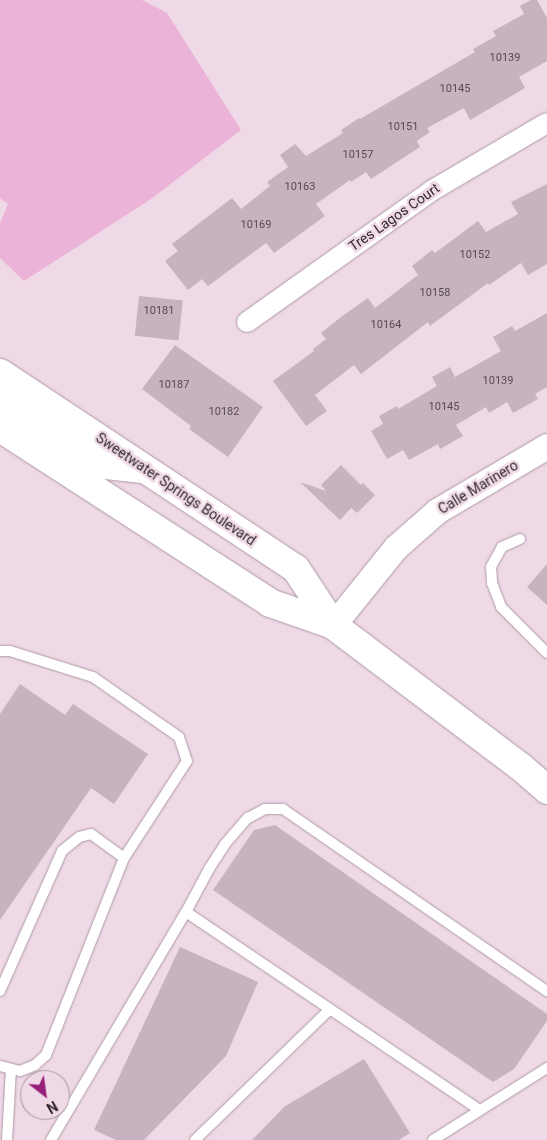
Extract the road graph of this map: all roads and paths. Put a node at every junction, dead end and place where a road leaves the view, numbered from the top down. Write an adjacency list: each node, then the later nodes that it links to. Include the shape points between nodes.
1 (547, 122): 2 (street, Tres Lagos Court, via 431,190)
2 (247, 322)
3 (0, 373): 7 (main road, Sweetwater Springs Boulevard)
4 (0, 404): 7 (main road, via 9,406 98,464)
5 (0, 428): 9 (main road, Sweetwater Springs Boulevard, via 270,603)
6 (547, 446): 9 (street, Calle Marinero, via 437,511 396,547)
7 (147, 470): 9 (main road, Sweetwater Springs Boulevard, via 296,569)
8 (520, 538): 11 (lane, via 502,547 491,567 492,583 501,607)
9 (333, 625): 12 (main road, Sweetwater Springs Boulevard)
10 (0, 652): 13 (lane, via 10,651 93,677 179,737 187,761)
11 (547, 653)
12 (547, 790)
13 (124, 858): 15 (lane, via 91,834 79,837 62,851); 20 (lane, via 46,1055 35,1065 20,1071)
14 (186, 912): 16 (lane, via 225,844 248,818 265,809 283,810); 17 (lane); 23 (lane)
15 (0, 991)
16 (547, 991)
17 (330, 1009): 21 (lane); 24 (lane)
18 (0, 1066): 20 (lane)
19 (547, 1068): 21 (lane)
20 (11, 1069): 22 (lane)
21 (480, 1110): 25 (lane)
22 (7, 1140)
23 (52, 1140)
24 (195, 1140)
25 (433, 1140)

